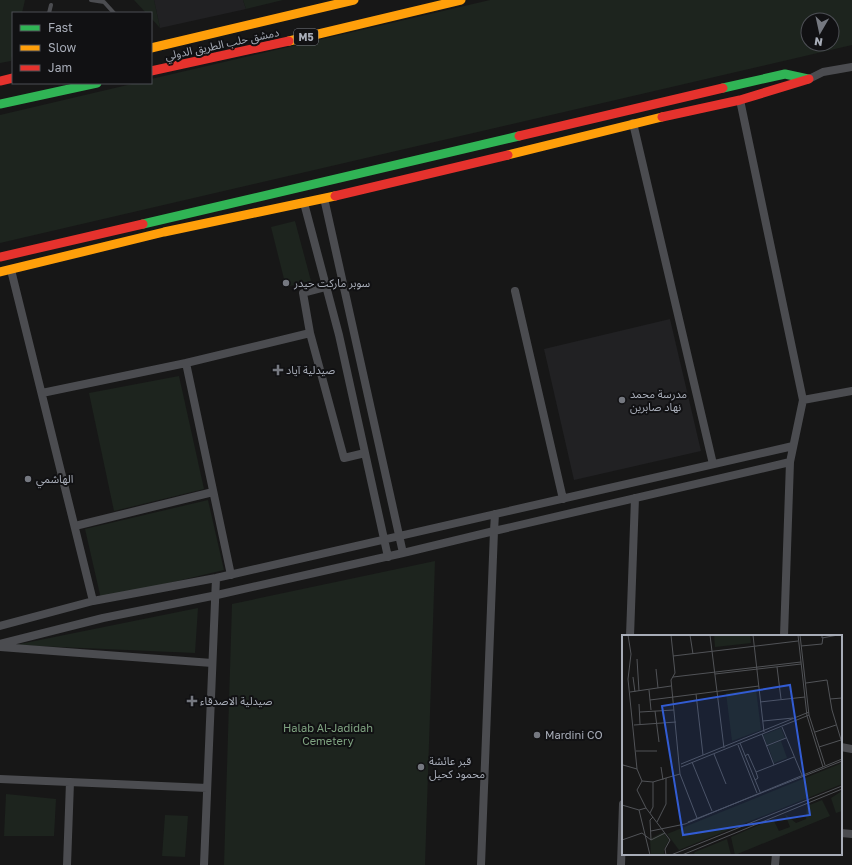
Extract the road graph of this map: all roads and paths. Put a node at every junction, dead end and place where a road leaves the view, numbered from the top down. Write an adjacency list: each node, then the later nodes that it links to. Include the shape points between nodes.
1 (91, 0): 6 (lane, via 104,2)
2 (354, 0): 7 (main road, M5)
3 (461, 0): 9 (main road, دمشق حلب الطريق الدولي / M5)
4 (51, 5): 5 (lane)
5 (49, 12)
6 (113, 12)
7 (152, 48)
8 (852, 67): 11 (street, via 823,72)
9 (152, 72)
10 (12, 78): 12 (main road)
11 (808, 79): 14 (main road); 19 (main road, via 785,74)
12 (0, 81)
13 (92, 84): 15 (main road)
14 (740, 100): 16 (main road); 30 (street)
15 (0, 104)
16 (633, 123): 17 (main road, via 457,168); 34 (street)
17 (324, 198): 18 (main road); 24 (street)
18 (304, 203): 20 (main road, via 164,232); 22 (street)
19 (0, 257)
20 (11, 270): 21 (main road); 29 (street)
21 (0, 272)
22 (326, 287): 25 (street, via 303,293); 26 (street)
23 (515, 291): 37 (street)
24 (354, 332): 26 (street); 41 (street)
25 (310, 333): 27 (street); 32 (street, via 344,458)
26 (339, 335): 32 (street)
27 (186, 363): 29 (street); 35 (street)
28 (852, 391): 30 (street)
29 (42, 393): 39 (street)
30 (803, 400): 31 (street)
31 (793, 446): 33 (street); 34 (street)
32 (365, 453): 42 (street)
33 (790, 462): 36 (street); 51 (street)
34 (713, 464): 37 (street)
35 (214, 492): 39 (street); 45 (street)
36 (635, 498): 40 (street); 50 (street)
37 (564, 499): 38 (street)
38 (495, 514): 40 (street); 41 (street)
39 (75, 526): 48 (street)
40 (494, 531): 43 (street); 65 (street)
41 (399, 536): 42 (street); 43 (street)
42 (384, 539): 44 (street); 45 (street)
43 (403, 553): 44 (street)
44 (388, 557): 47 (street)
45 (231, 575): 46 (street)
46 (216, 578): 47 (street); 48 (street)
47 (216, 595): 52 (street, via 103,618); 53 (street)
48 (94, 601): 49 (street)
49 (0, 626)
50 (630, 635)
51 (784, 635)
52 (0, 646): 53 (street)
53 (212, 663): 58 (street)
54 (842, 748): 55 (street)
55 (852, 749)
56 (0, 779): 57 (street)
57 (70, 782): 58 (street); 63 (street)
58 (207, 788): 64 (street)
59 (842, 833): 61 (street)
60 (622, 834): 66 (street)
61 (852, 834)
62 (776, 855): 67 (street)
63 (67, 865)
64 (204, 865)
65 (481, 865)
66 (621, 865)
67 (775, 865)

